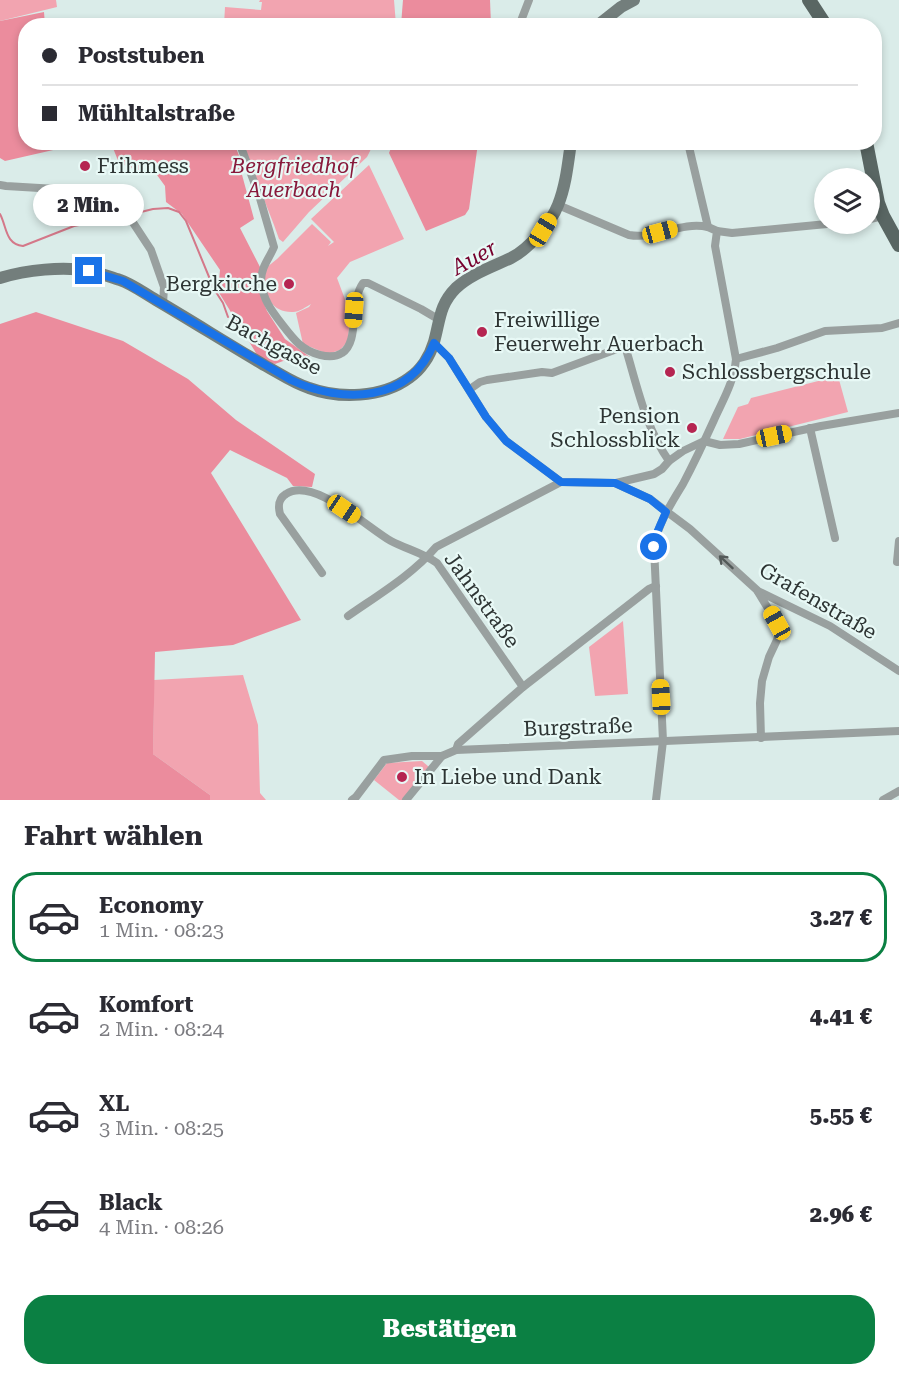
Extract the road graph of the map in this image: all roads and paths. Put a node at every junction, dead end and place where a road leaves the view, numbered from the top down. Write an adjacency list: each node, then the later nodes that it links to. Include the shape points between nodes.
1 (529, 0): 4 (street)
2 (634, 0): 5 (main road)
3 (809, 0): 6 (main road)
4 (522, 18)
5 (606, 18)
6 (821, 18)
7 (242, 150): 21 (street, via 274,247 264,265 262,290 267,303 299,344 320,355 336,356 347,349 359,288 368,283)
8 (570, 150): 13 (main road, Bachgasse)
9 (688, 150): 16 (street)
10 (868, 150): 11 (main road)
11 (871, 168)
12 (0, 184): 20 (street, via 73,190 127,216 151,250 164,287)
13 (558, 205): 16 (street, via 629,235 649,236 686,226); 21 (main road, Bachgasse, via 542,232 527,247 458,286)
14 (880, 222): 18 (main road)
15 (814, 225): 17 (street)
16 (708, 227): 17 (street)
17 (717, 231): 24 (street, via 715,246)
18 (899, 245)
19 (0, 278): 20 (main road, Bachgasse, via 20,272 89,271 123,281)
20 (162, 304): 23 (main road, Bachgasse, via 291,380 323,392 346,395 399,385 420,369)
21 (438, 319): 23 (main road, Bachgasse)
22 (899, 323): 24 (street, via 882,328 825,331)
23 (434, 343): 25 (street)
24 (736, 359): 28 (street, via 731,383)
25 (470, 389): 29 (street, via 496,378 552,373 625,346 648,424); 30 (street, via 506,441)
26 (899, 413): 27 (street)
27 (810, 428): 28 (street, via 739,444); 33 (street)
28 (704, 441): 29 (street); 32 (street)
29 (669, 461): 31 (street, via 654,474)
30 (561, 482): 31 (street); 35 (street, via 436,547)
31 (615, 483): 32 (street, Grafenstraße, via 650,499)
32 (666, 512): 38 (street, via 654,547); 39 (street, Grafenstraße, one-way to 32)
33 (835, 538)
34 (899, 541): 36 (street)
35 (428, 557): 37 (street, via 390,540 322,495 291,491 280,499 279,514); 40 (street, Jahnstraße); 42 (street, Jahnstraße, via 443,570)
36 (897, 562)
37 (321, 573)
38 (656, 586): 42 (street); 45 (street)
39 (758, 591): 41 (street, Grafenstraße, via 830,626); 44 (street, via 780,630 762,681)
40 (348, 616)
41 (899, 671)
42 (523, 687): 46 (street, via 458,744)
43 (899, 731): 44 (street, Burgstraße)
44 (761, 738): 45 (street, Burgstraße)
45 (663, 741): 46 (street, Burgstraße); 51 (street)
46 (456, 750): 47 (street, Burgstraße)
47 (442, 756): 49 (street, Burgstraße, via 384,760); 50 (street)
48 (899, 791): 52 (street)
49 (352, 800)
50 (406, 800)
51 (656, 800)
52 (883, 800)

